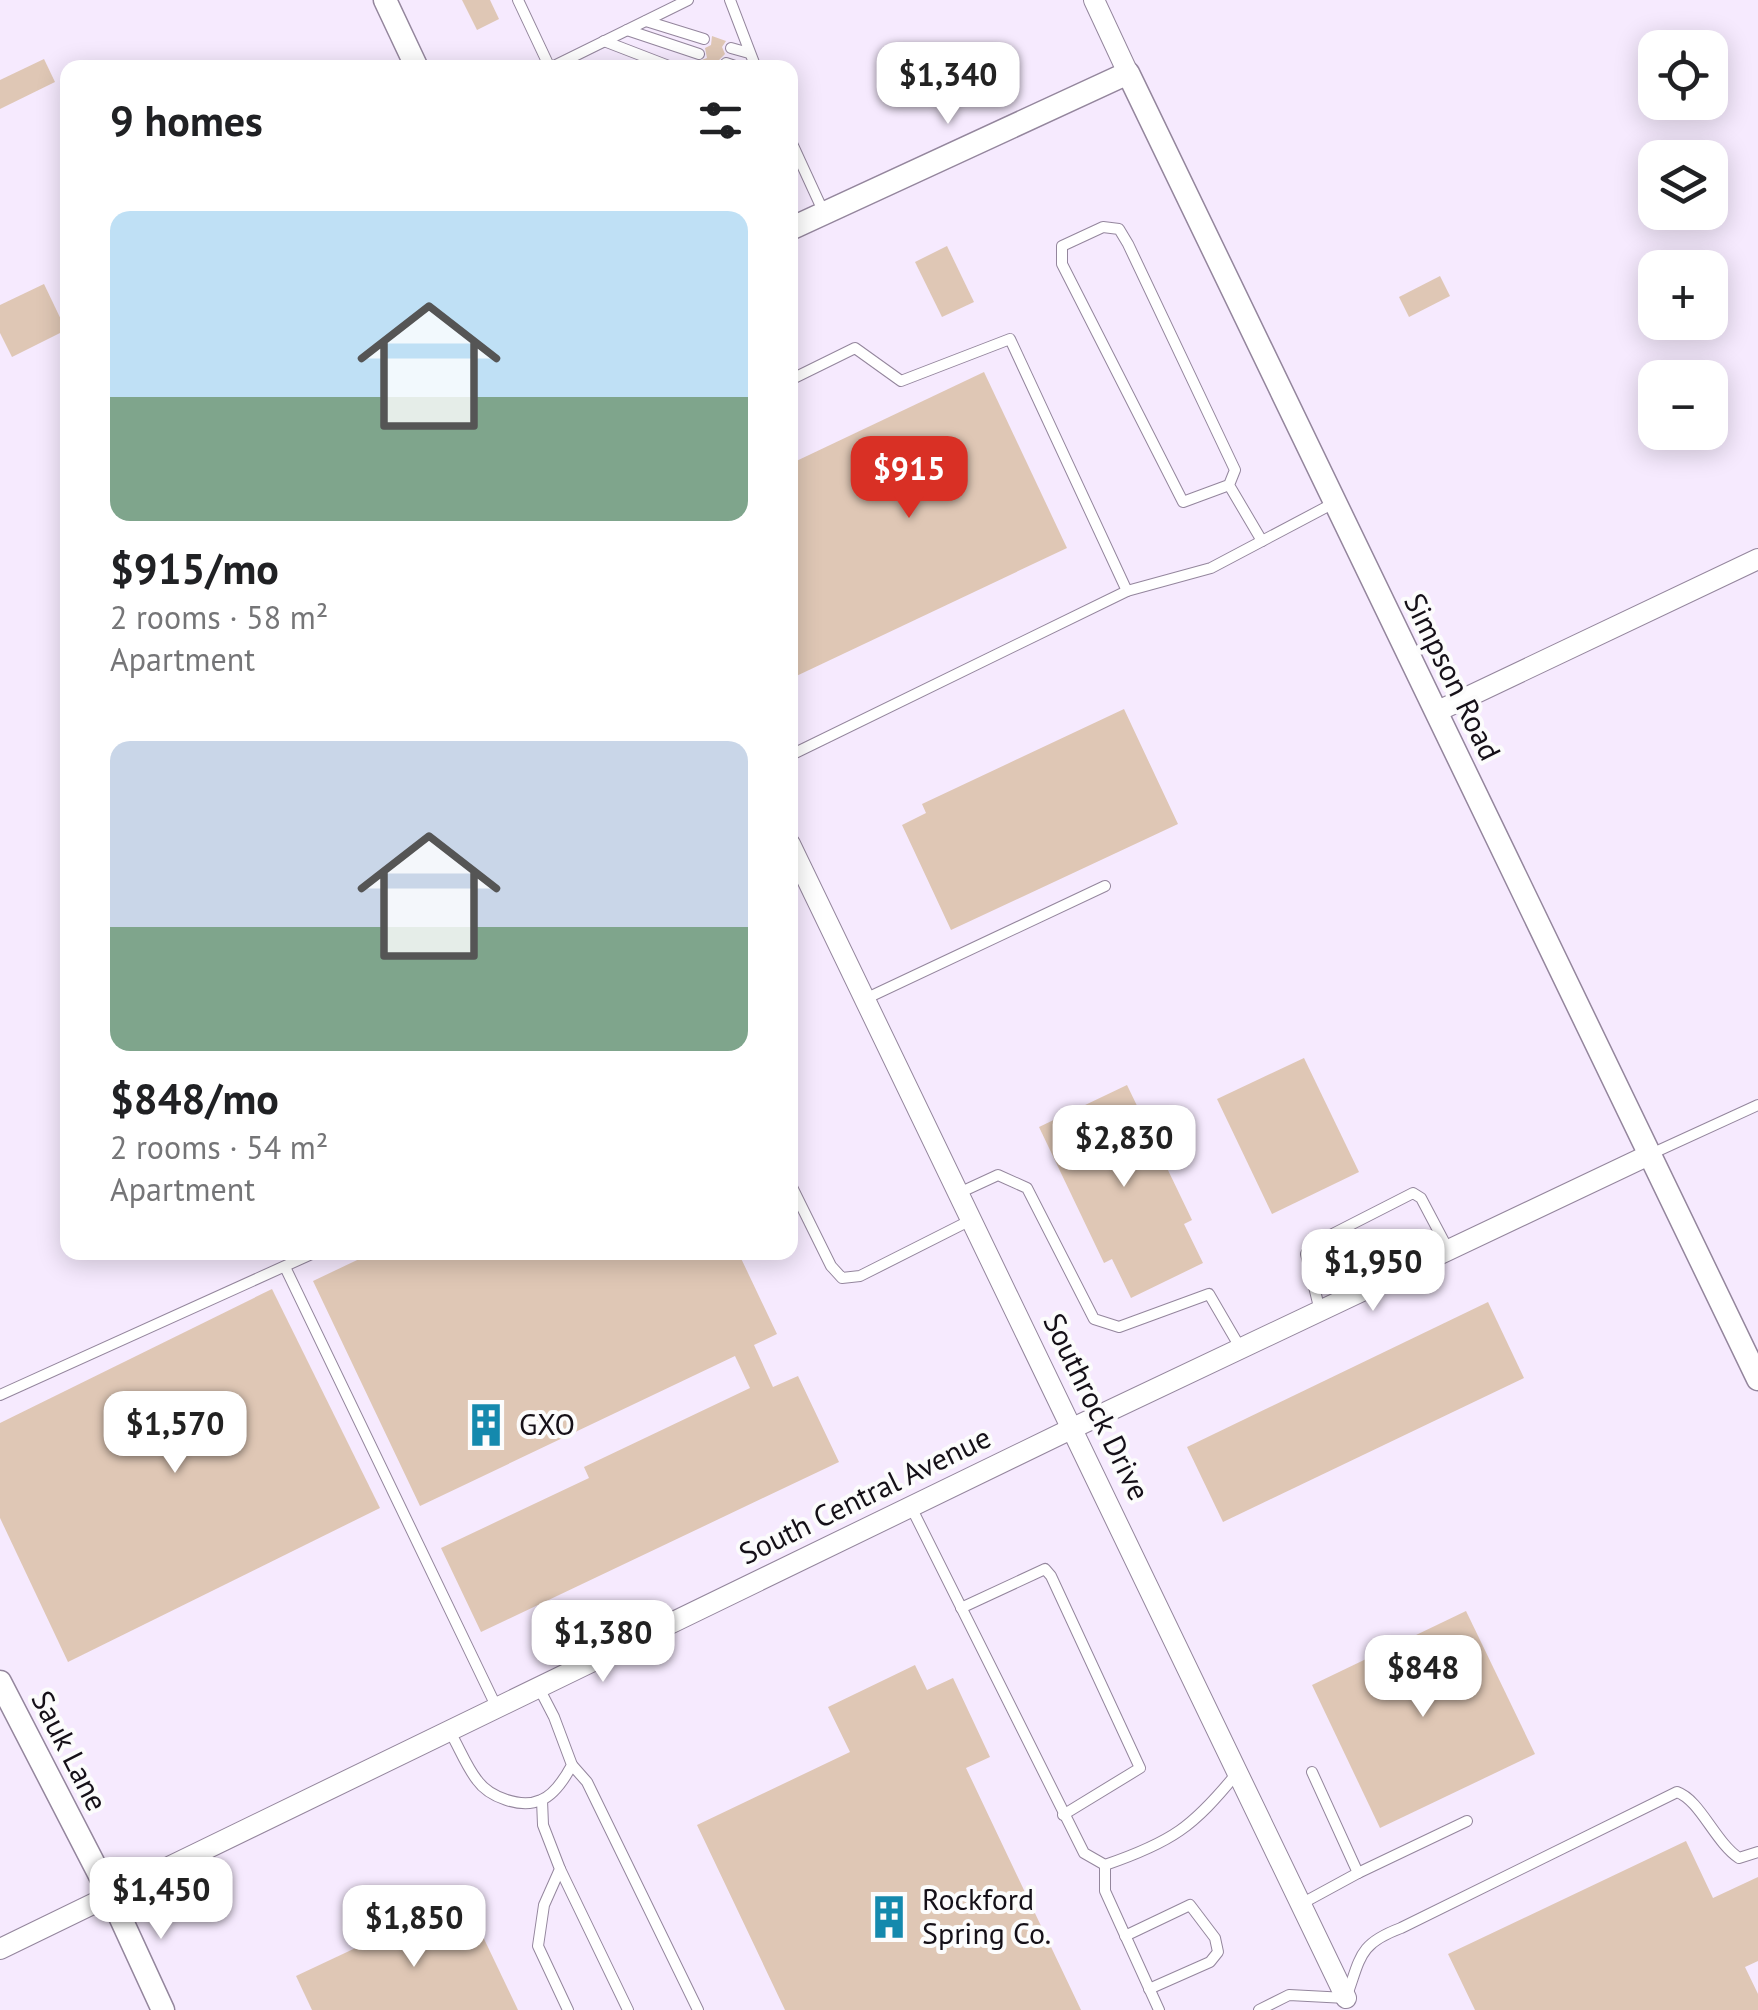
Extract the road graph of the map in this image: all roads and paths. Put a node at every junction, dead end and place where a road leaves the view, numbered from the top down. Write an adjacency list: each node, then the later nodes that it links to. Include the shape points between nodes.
1 (385, 0): 13 (street)
2 (518, 0): 14 (lane)
3 (688, 0): 6 (lane)
4 (730, 0): 11 (lane)
5 (1094, 0): 18 (street, Simpson Road)
6 (646, 21): 7 (lane); 8 (lane)
7 (627, 30): 9 (lane); 12 (lane)
8 (704, 39)
9 (604, 41): 15 (lane); 16 (lane)
10 (731, 48): 11 (lane)
11 (750, 53): 17 (lane)
12 (699, 54)
13 (413, 60)
14 (546, 60)
15 (566, 60)
16 (653, 60)
17 (753, 60)
18 (1128, 73): 20 (street); 24 (street, Simpson Road)
19 (798, 156): 20 (lane)
20 (824, 213): 21 (street)
21 (798, 224)
22 (798, 376): 27 (lane, via 855,348 900,381 1010,339)
23 (1230, 485): 23 (lane, via 1183,502 1062,264 1062,246 1103,226 1118,230 1128,244 1235,470); 25 (lane)
24 (1334, 502): 25 (lane); 28 (street, Simpson Road)
25 (1262, 541): 27 (lane, via 1211,568)
26 (1758, 559): 28 (street)
27 (1127, 592): 29 (lane)
28 (1436, 712): 34 (street, Simpson Road)
29 (798, 753)
30 (798, 860): 32 (street, Southrock Drive)
31 (1105, 886): 32 (lane)
32 (865, 998): 35 (street, Southrock Drive)
33 (1758, 1105): 34 (lane)
34 (1651, 1154): 38 (street, South Central Avenue); 42 (street, Simpson Road)
35 (959, 1193): 37 (street, Southrock Drive); 43 (lane, via 998,1175 1027,1188 1094,1319 1119,1327 1209,1294)
36 (798, 1200): 37 (lane, via 842,1278 860,1276)
37 (972, 1219): 46 (street, Southrock Drive)
38 (1449, 1251): 41 (street, South Central Avenue); 41 (lane, via 1422,1198 1413,1193 1311,1245 1306,1254)
39 (298, 1260): 40 (lane)
40 (285, 1266): 45 (lane); 51 (lane)
41 (1320, 1312): 43 (street, South Central Avenue)
42 (1750, 1343): 44 (street, Simpson Road)
43 (1241, 1349): 46 (street, South Central Avenue)
44 (1758, 1379)
45 (0, 1395)
46 (1073, 1428): 47 (street, South Central Avenue); 54 (street, Southrock Drive)
47 (911, 1507): 48 (lane); 50 (street, South Central Avenue)
48 (960, 1608): 57 (lane); 57 (lane, via 1044,1569 1051,1576 1140,1768)
49 (0, 1682): 63 (street, Sauk Lane)
50 (539, 1688): 51 (street, South Central Avenue); 53 (lane)
51 (497, 1708): 52 (street, South Central Avenue)
52 (450, 1732): 56 (lane, via 478,1783 502,1799); 63 (street, South Central Avenue)
53 (572, 1766): 56 (lane); 72 (lane, via 587,1782)
54 (1238, 1772): 60 (lane, via 1184,1831); 64 (street, Southrock Drive)
55 (1312, 1772): 62 (lane)
56 (542, 1800): 61 (lane, via 543,1825)
57 (1062, 1816): 60 (lane, via 1084,1853)
58 (1466, 1821): 62 (lane)
59 (1758, 1852): 68 (lane, via 1740,1858 1724,1847 1688,1796 1677,1792 1375,1938)
60 (1105, 1865): 65 (lane, via 1105,1891)
61 (560, 1869): 70 (lane, via 544,1906 538,1946); 71 (lane)
62 (1358, 1873): 64 (lane)
63 (111, 1897): 66 (street, South Central Avenue); 69 (street, Sauk Lane)
64 (1301, 1904): 68 (street, Southrock Drive)
65 (1125, 1936): 67 (lane); 67 (lane, via 1190,1905 1215,1938 1218,1952 1210,1962)
66 (0, 1949)
67 (1149, 1988): 73 (lane)
68 (1346, 1998): 74 (lane, via 1289,1995)
69 (164, 2010)
70 (568, 2010)
71 (628, 2010)
72 (698, 2010)
73 (1159, 2010)
74 (1259, 2010)

